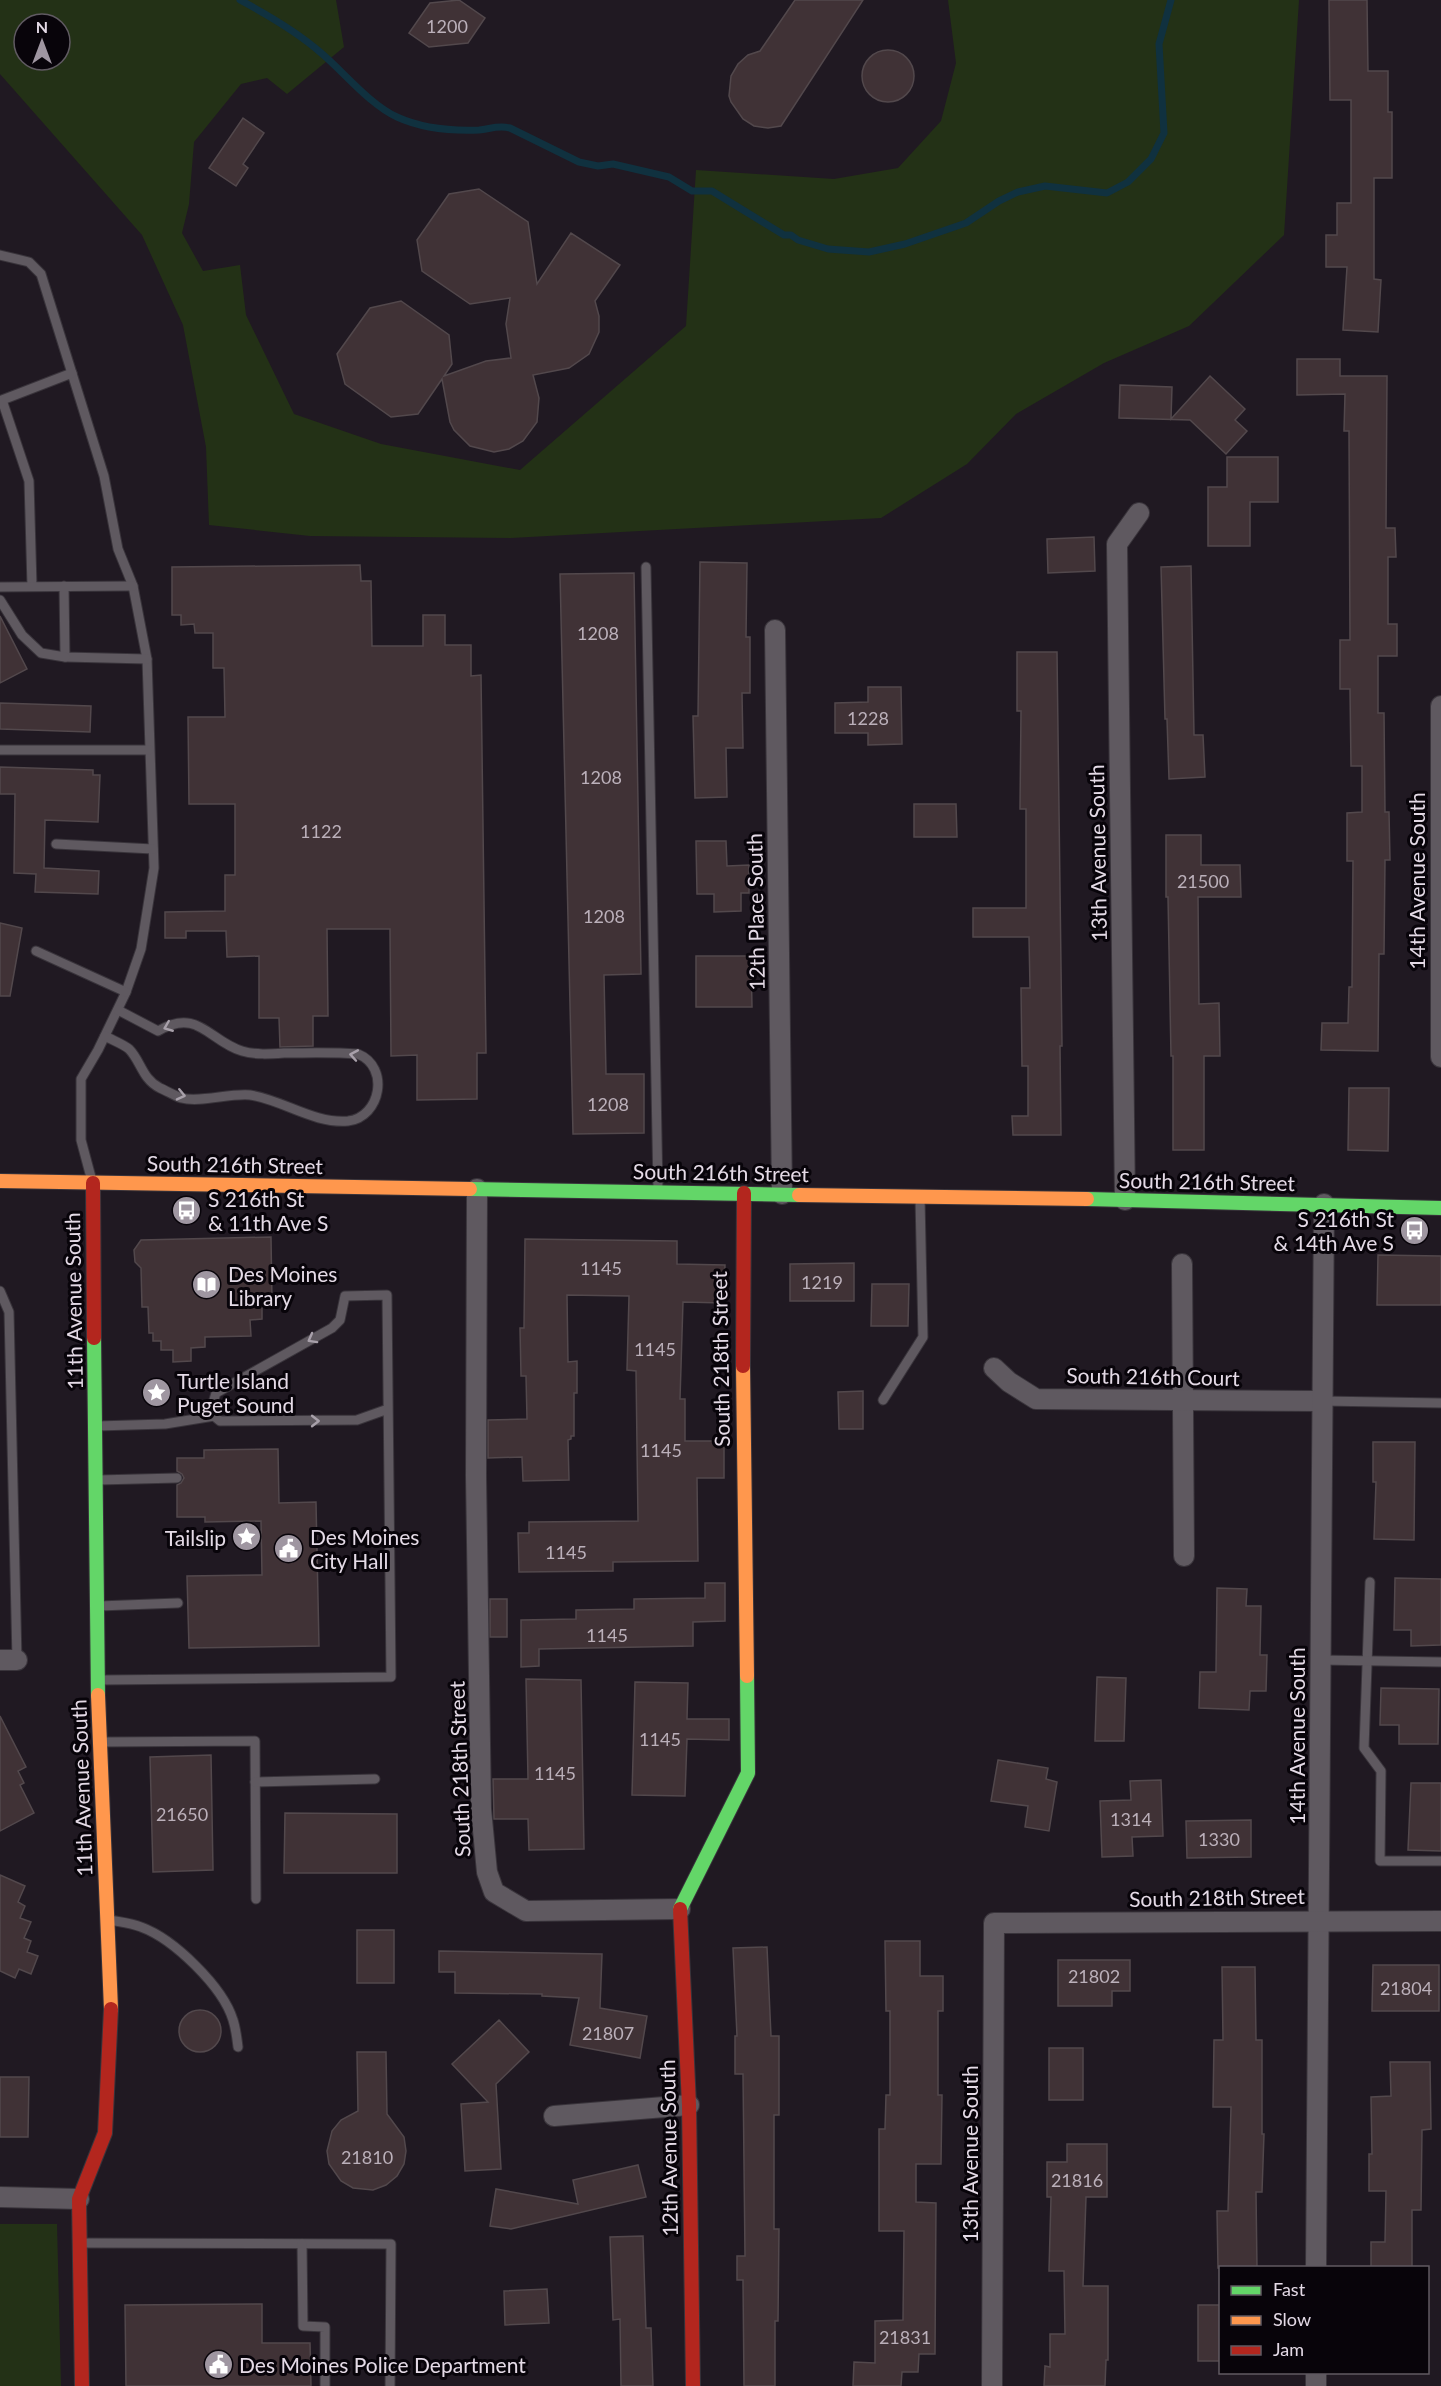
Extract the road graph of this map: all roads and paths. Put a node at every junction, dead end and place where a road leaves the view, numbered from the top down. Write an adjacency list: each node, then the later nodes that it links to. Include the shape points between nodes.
1 (0, 255): 2 (lane, via 29,262 41,274)
2 (72, 373): 5 (lane, via 2,400 29,481); 7 (lane, via 104,476 118,549)
3 (1139, 513): 31 (street, 13th Avenue South, via 1117,544)
4 (646, 567): 27 (lane)
5 (32, 586): 6 (lane); 8 (lane)
6 (64, 586): 7 (lane); 11 (lane)
7 (133, 586): 12 (lane)
8 (0, 587)
9 (0, 600): 11 (lane, via 22,635 41,653)
10 (775, 630): 29 (street, 12th Place South)
11 (65, 657): 12 (lane)
12 (147, 659): 15 (lane)
13 (1441, 706): 21 (street, 14th Avenue South)
14 (0, 750): 15 (lane)
15 (148, 750): 17 (lane)
16 (56, 844): 17 (lane)
17 (153, 849): 19 (lane, via 154,868 141,949)
18 (36, 951): 19 (lane)
19 (126, 992): 20 (lane)
20 (118, 1010): 22 (lane); 22 (lane, one-way to 20, via 129,1049 141,1071 157,1087 182,1098 250,1095 323,1119 347,1121 363,1117 372,1107 378,1089 377,1072 367,1058 358,1054 241,1051 185,1022 158,1031)
21 (1440, 1016): 23 (street, 14th Avenue South)
22 (105, 1036): 25 (lane, via 81,1079 81,1140)
23 (1441, 1057)
24 (0, 1181): 25 (street, South 216th Street)
25 (93, 1183): 26 (street, South 216th Street); 45 (street, 11th Avenue South)
26 (477, 1189): 27 (street, South 216th Street); 62 (street, South 218th Street, via 476,1476 481,1809 487,1872 494,1892 526,1911)
27 (658, 1192): 28 (street, South 216th Street)
28 (744, 1193): 29 (street, South 216th Street); 62 (street, South 218th Street, via 748,1773)
29 (782, 1194): 30 (street, South 216th Street)
30 (920, 1196): 31 (street, South 216th Street); 37 (lane, via 922,1337)
31 (1125, 1200): 32 (street, South 216th Street)
32 (1324, 1204): 33 (street, South 216th Street); 39 (street, 14th Avenue South)
33 (1441, 1208)
34 (1182, 1264): 38 (street)
35 (0, 1291): 41 (lane, via 9,1312)
36 (994, 1368): 38 (street, South 216th Court, via 1036,1399)
37 (883, 1400)
38 (1182, 1401): 39 (street, South 216th Court); 48 (street)
39 (1322, 1401): 42 (lane); 53 (street, 14th Avenue South)
40 (0, 1402): 41 (lane)
41 (10, 1402): 52 (lane)
42 (1441, 1404)
43 (388, 1409): 44 (lane, one-way to 43, via 220,1421 357,1420); 44 (lane, one-way to 44, via 387,1295 345,1296 340,1320 332,1328 216,1393); 56 (lane, via 391,1677)
44 (214, 1416): 45 (lane, via 165,1424)
45 (95, 1426): 47 (street, 11th Avenue South)
46 (177, 1478): 47 (lane)
47 (95, 1480): 51 (street, 11th Avenue South)
48 (1184, 1556)
49 (1370, 1582): 54 (lane)
50 (178, 1603): 51 (lane)
51 (96, 1606): 56 (street, 11th Avenue South)
52 (8, 1660)
53 (1320, 1660): 54 (lane); 64 (street, 14th Avenue South)
54 (1367, 1660): 55 (lane); 60 (lane, via 1364,1748 1381,1771 1380,1861)
55 (1441, 1662)
56 (98, 1680): 57 (street, 11th Avenue South)
57 (100, 1742): 59 (lane, via 255,1741); 63 (street, 11th Avenue South)
58 (375, 1779): 59 (lane)
59 (255, 1782): 61 (lane)
60 (1441, 1861)
61 (256, 1899)
62 (680, 1909): 68 (street, 12th Avenue South)
63 (108, 1919): 67 (lane, via 142,1927 169,1943 203,1974 225,2001 234,2020); 71 (street, 11th Avenue South, via 112,2025 105,2133)
64 (1318, 1920): 65 (street, South 218th Street); 66 (street, South 218th Street); 74 (street, 14th Avenue South)
65 (1441, 1921)
66 (994, 1923): 79 (street, 13th Avenue South)
67 (238, 2047)
68 (689, 2105): 69 (street); 78 (street, 12th Avenue South)
69 (554, 2116)
70 (0, 2197): 71 (street)
71 (79, 2199): 72 (street, 11th Avenue South)
72 (80, 2242): 73 (lane); 75 (street, 11th Avenue South)
73 (302, 2244): 76 (lane, via 303,2326 326,2327); 77 (lane, via 391,2244)
74 (1316, 2266)
75 (82, 2386)
76 (325, 2386)
77 (390, 2386)
78 (693, 2386)
79 (992, 2386)

